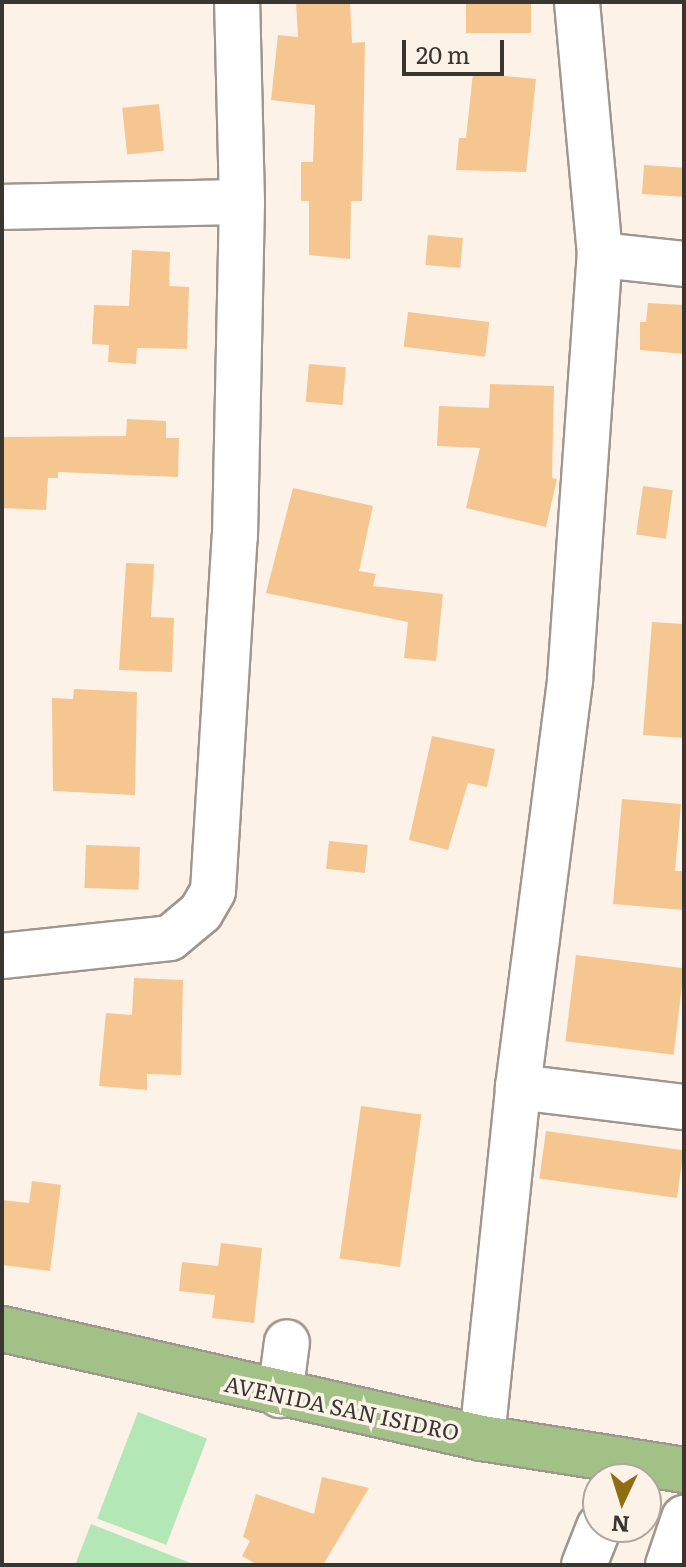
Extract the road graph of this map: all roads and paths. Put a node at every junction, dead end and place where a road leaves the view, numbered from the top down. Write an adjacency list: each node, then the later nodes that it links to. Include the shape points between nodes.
1 (237, 2): 3 (street)
2 (577, 2): 5 (street)
3 (242, 202): 4 (street); 7 (street, via 235,536 213,891 201,912 170,938)
4 (2, 207)
5 (600, 255): 6 (street); 8 (street, via 570,680)
6 (684, 264)
7 (2, 956)
8 (518, 1087): 9 (street); 13 (street)
9 (684, 1107)
10 (2, 1329): 12 (main road, AVENIDA SAN ISIDRO)
11 (287, 1342): 12 (street)
12 (280, 1395): 13 (main road, AVENIDA SAN ISIDRO)
13 (482, 1438): 14 (main road, AVENIDA SAN ISIDRO)
14 (595, 1463)
15 (662, 1470): 16 (main road, AVENIDA SAN ISIDRO)
16 (684, 1470)
17 (684, 1518): 20 (street)
18 (593, 1543): 19 (street)
19 (584, 1565)
20 (668, 1565)

